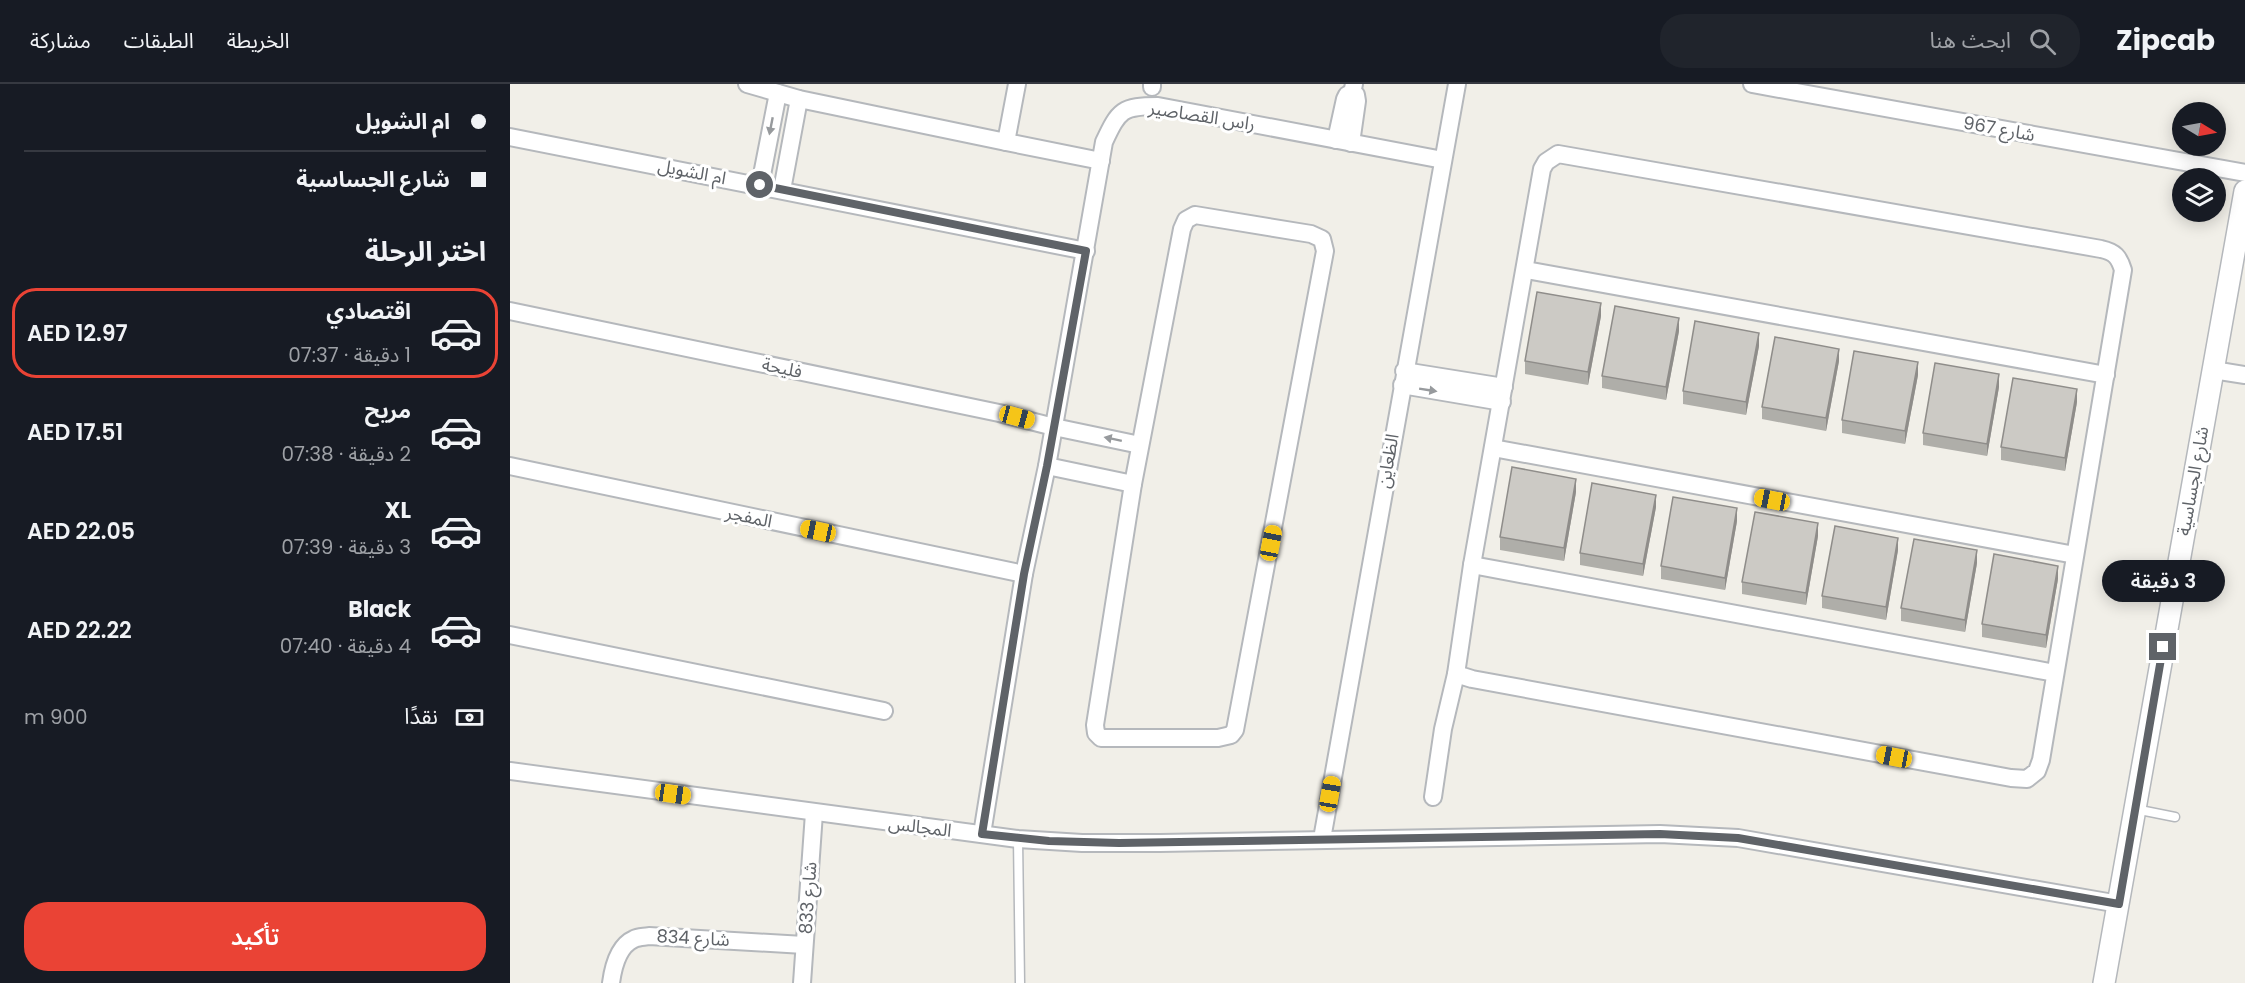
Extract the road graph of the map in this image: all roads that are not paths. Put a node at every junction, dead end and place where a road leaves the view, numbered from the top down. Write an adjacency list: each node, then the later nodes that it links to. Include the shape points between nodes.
1 (747, 84): 6 (street)
2 (1017, 84): 9 (street)
3 (1457, 84): 11 (street, الظعاين)
4 (1752, 84): 13 (street, شارع 967)
5 (1353, 88): 10 (street, via 1357,101)
6 (778, 93): 7 (street); 14 (street, one-way to 14)
7 (799, 99): 9 (street); 15 (street)
8 (510, 137): 14 (street, ام الشويل)
9 (1006, 142): 12 (street)
10 (1343, 142): 11 (street, راس القصاصير); 12 (street, راس القصاصير, via 1158,106 1133,106 1112,123)
11 (1443, 160): 23 (street, الظعاين)
12 (1101, 161): 17 (street, راس القصاصير)
13 (2245, 173)
14 (760, 185): 15 (street, ام الشويل)
15 (782, 190): 17 (street, ام الشويل)
16 (2245, 191): 20 (street, شارع الجساسية)
17 (1086, 251): 25 (street, راس القصاصير)
18 (1526, 270): 21 (street); 21 (street, via 1542,169 1551,157 1564,154 2101,249 2120,258 2123,270); 24 (street)
19 (510, 312): 25 (street, فليحة, via 999,412)
20 (2213, 369): 22 (street); 40 (street, شارع الجساسية)
21 (2106, 375): 31 (street)
22 (2245, 375)
23 (1403, 378): 24 (street); 45 (street, الظعاين)
24 (1503, 395): 27 (street)
25 (1054, 427): 26 (street, فليحة, one-way to 25); 29 (street, راس القصاصير)
26 (1140, 445): 30 (street); 30 (street, via 1186,219 1195,214 1322,239 1325,251 1238,723 1225,737 1106,739 1096,733)
27 (1493, 448): 31 (street); 32 (street)
28 (510, 466): 33 (street, المفجر)
29 (1047, 466): 30 (street); 33 (street, راس القصاصير)
30 (1133, 483)
31 (2074, 555): 35 (street)
32 (1472, 565): 35 (street); 36 (street)
33 (1024, 574): 43 (street, راس القصاصير)
34 (510, 635): 37 (street)
35 (2055, 673): 36 (street, via 2041,760 2037,771 2027,779)
36 (1456, 674): 39 (street)
37 (884, 711)
38 (510, 771): 41 (street, المجالس)
39 (1433, 797)
40 (2134, 809): 42 (lane); 46 (street, شارع الجساسية)
41 (814, 813): 43 (street, المجالس); 47 (street, شارع 833)
42 (2175, 817)
43 (982, 834): 44 (street, المجالس)
44 (1018, 839): 45 (street, المجالس, via 1119,843); 50 (lane)
45 (1322, 839): 46 (street, المجالس, via 1706,835)
46 (2119, 904): 51 (street, شارع الجساسية)
47 (804, 945): 48 (street, شارع 834, via 649,936 634,939 624,947); 49 (street, شارع 833)
48 (611, 983)
49 (802, 983)
50 (1020, 983)
51 (2104, 983)

